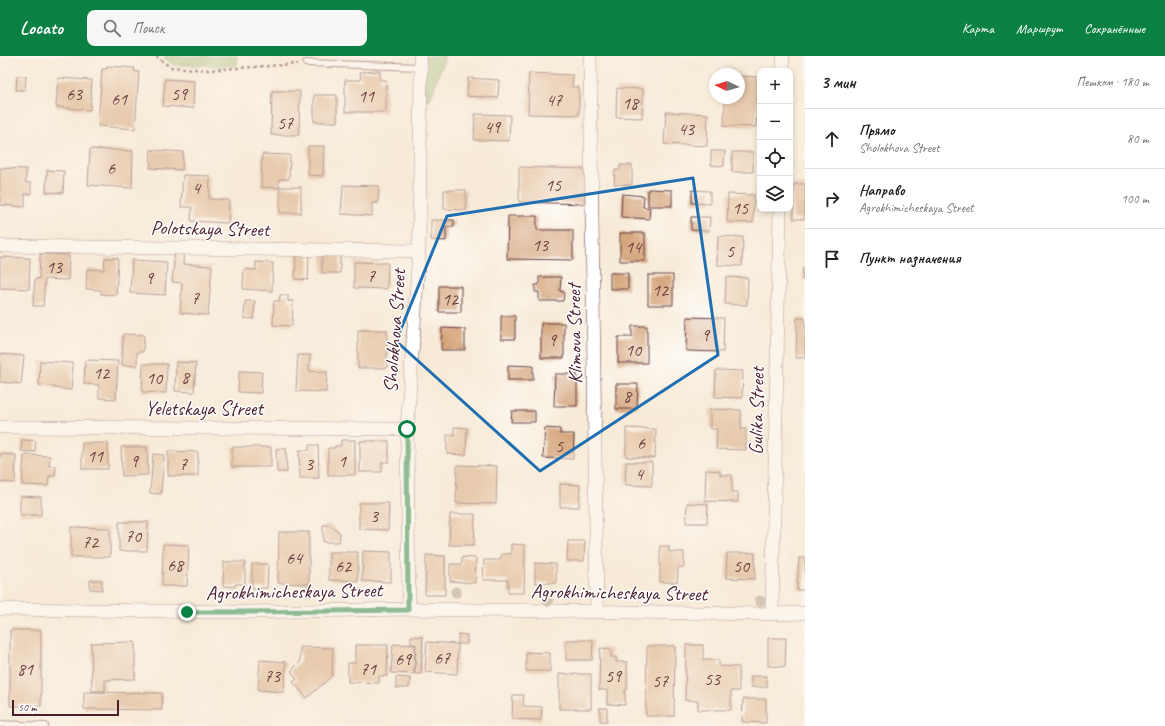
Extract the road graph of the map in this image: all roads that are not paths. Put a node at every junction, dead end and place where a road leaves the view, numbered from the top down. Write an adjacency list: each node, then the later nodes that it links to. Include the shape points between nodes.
1 (590, 56): 13 (street, Klimova Street)
2 (783, 56): 5 (street)
3 (420, 61): 4 (lane); 8 (street, Sholokhova Street)
4 (306, 64)
5 (783, 68)
6 (780, 212): 15 (street, Gulika Street)
7 (0, 246): 8 (street, Polotskaya Street)
8 (419, 250): 10 (street, Sholokhova Street)
9 (0, 427): 10 (street, Yeletskaya Street)
10 (407, 429): 12 (street, Sholokhova Street)
11 (0, 609): 12 (street, Agrokhimicheskaya Street, via 243,612)
12 (408, 610): 13 (street, Agrokhimicheskaya Street)
13 (597, 611): 15 (street, Agrokhimicheskaya Street)
14 (805, 613): 15 (street, Agrokhimicheskaya Street)
15 (772, 614)
16 (0, 724): 17 (lane)
17 (45, 726)

